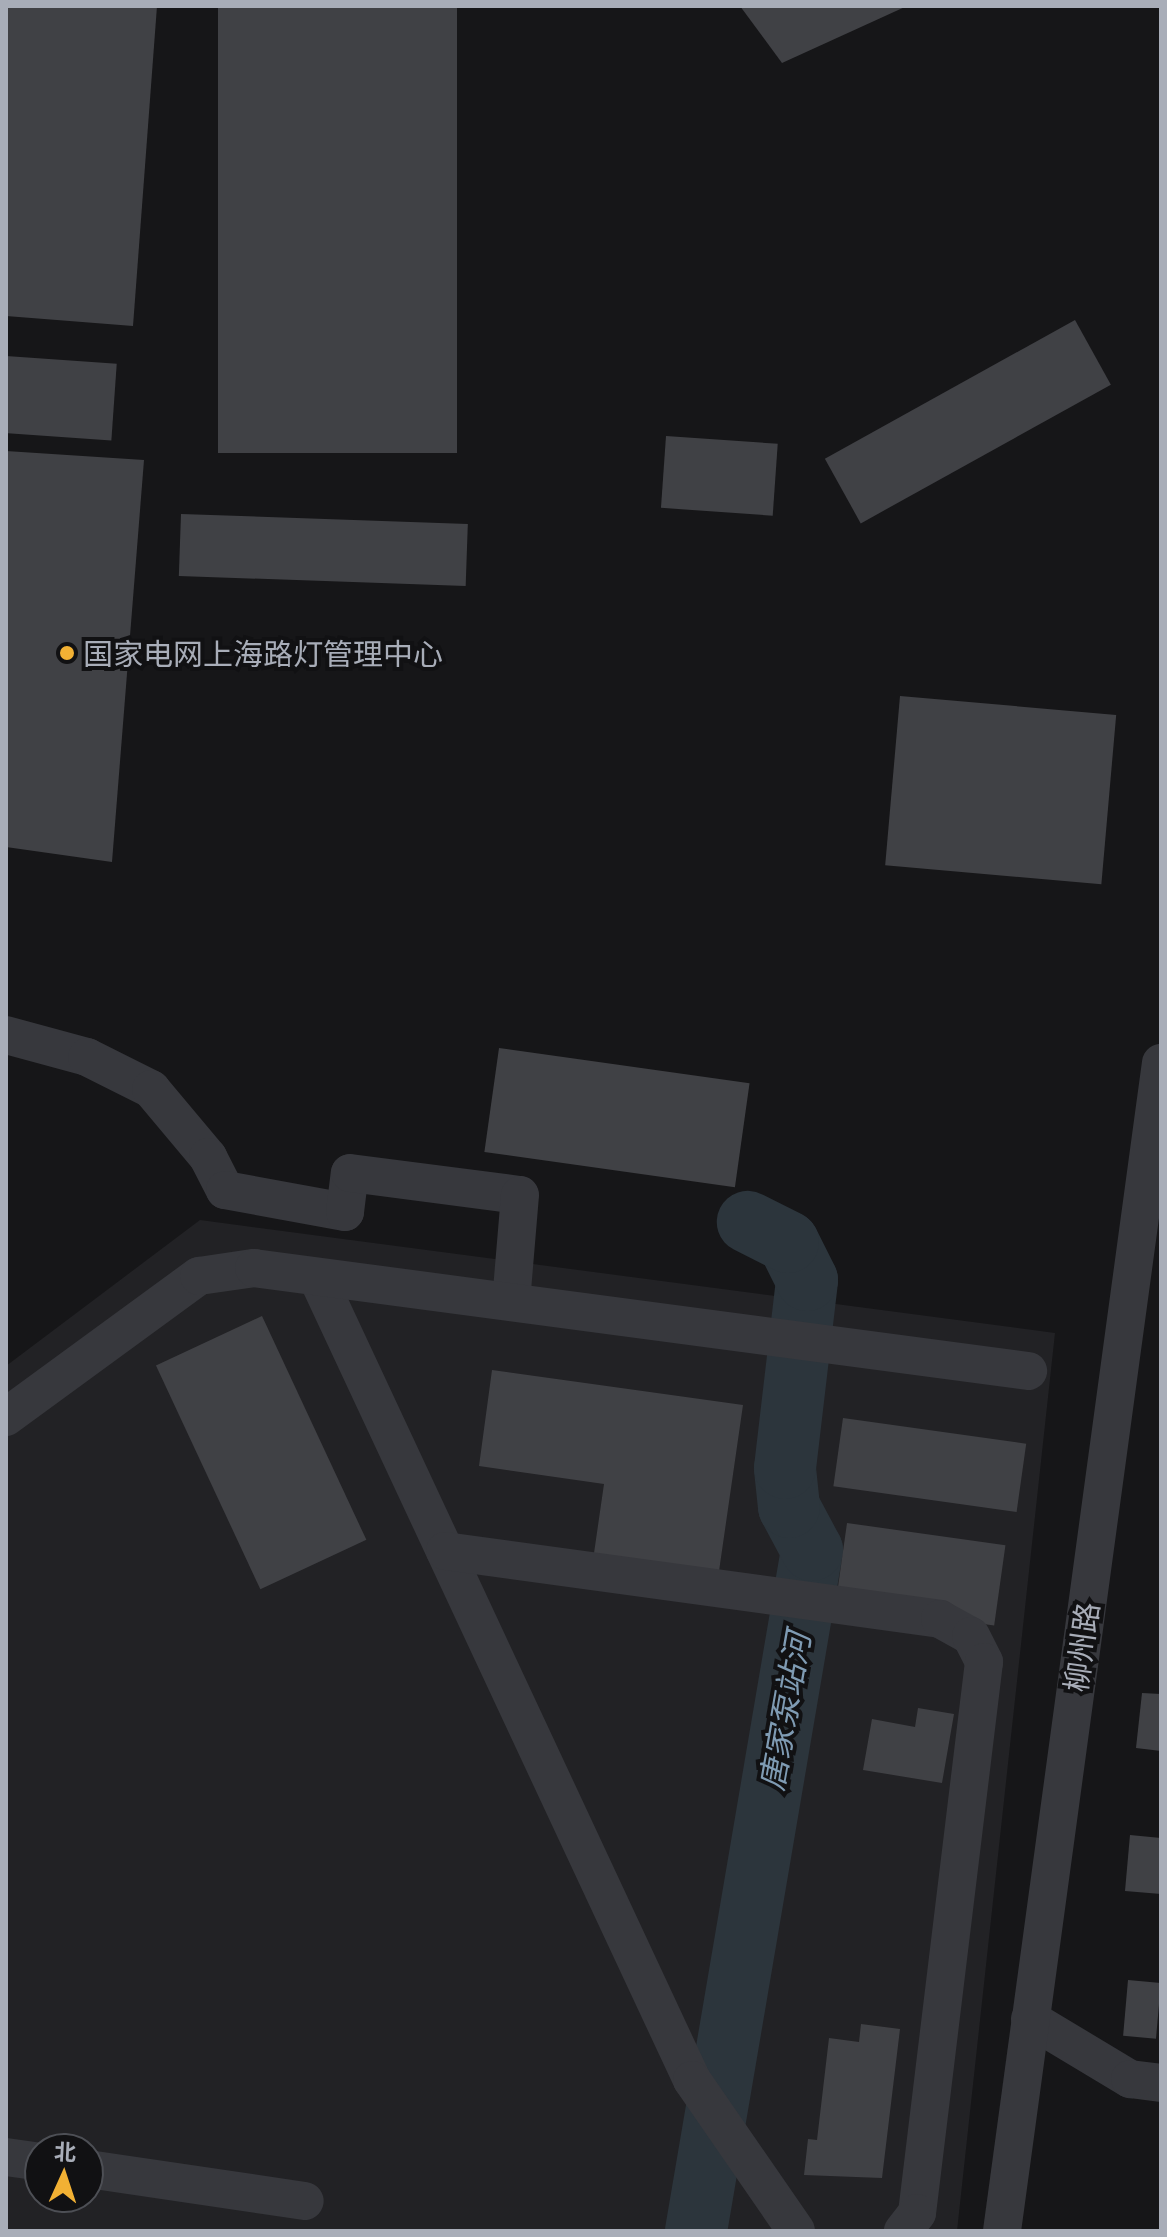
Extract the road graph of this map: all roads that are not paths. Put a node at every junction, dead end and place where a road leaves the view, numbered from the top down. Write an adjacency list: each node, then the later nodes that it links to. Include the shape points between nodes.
1 (6, 1035): 4 (street, via 87,1057 151,1089 208,1157 225,1190 345,1212 350,1173 520,1195)
2 (1161, 1063): 8 (street, 柳州路)
3 (317, 1277): 4 (street); 6 (street, via 254,1268 199,1276); 7 (street)
4 (511, 1302): 5 (street)
5 (1028, 1371)
6 (6, 1417)
7 (445, 1551): 12 (street, via 692,2080); 13 (street, via 940,1619 971,1636 984,1662 964,1757 914,2106 917,2213)
8 (1030, 2019): 9 (street, via 1130,2079); 14 (street, 柳州路)
9 (1161, 2083)
10 (104, 2171): 11 (street)
11 (305, 2201)
12 (796, 2231)
13 (903, 2231)
14 (1002, 2231)

